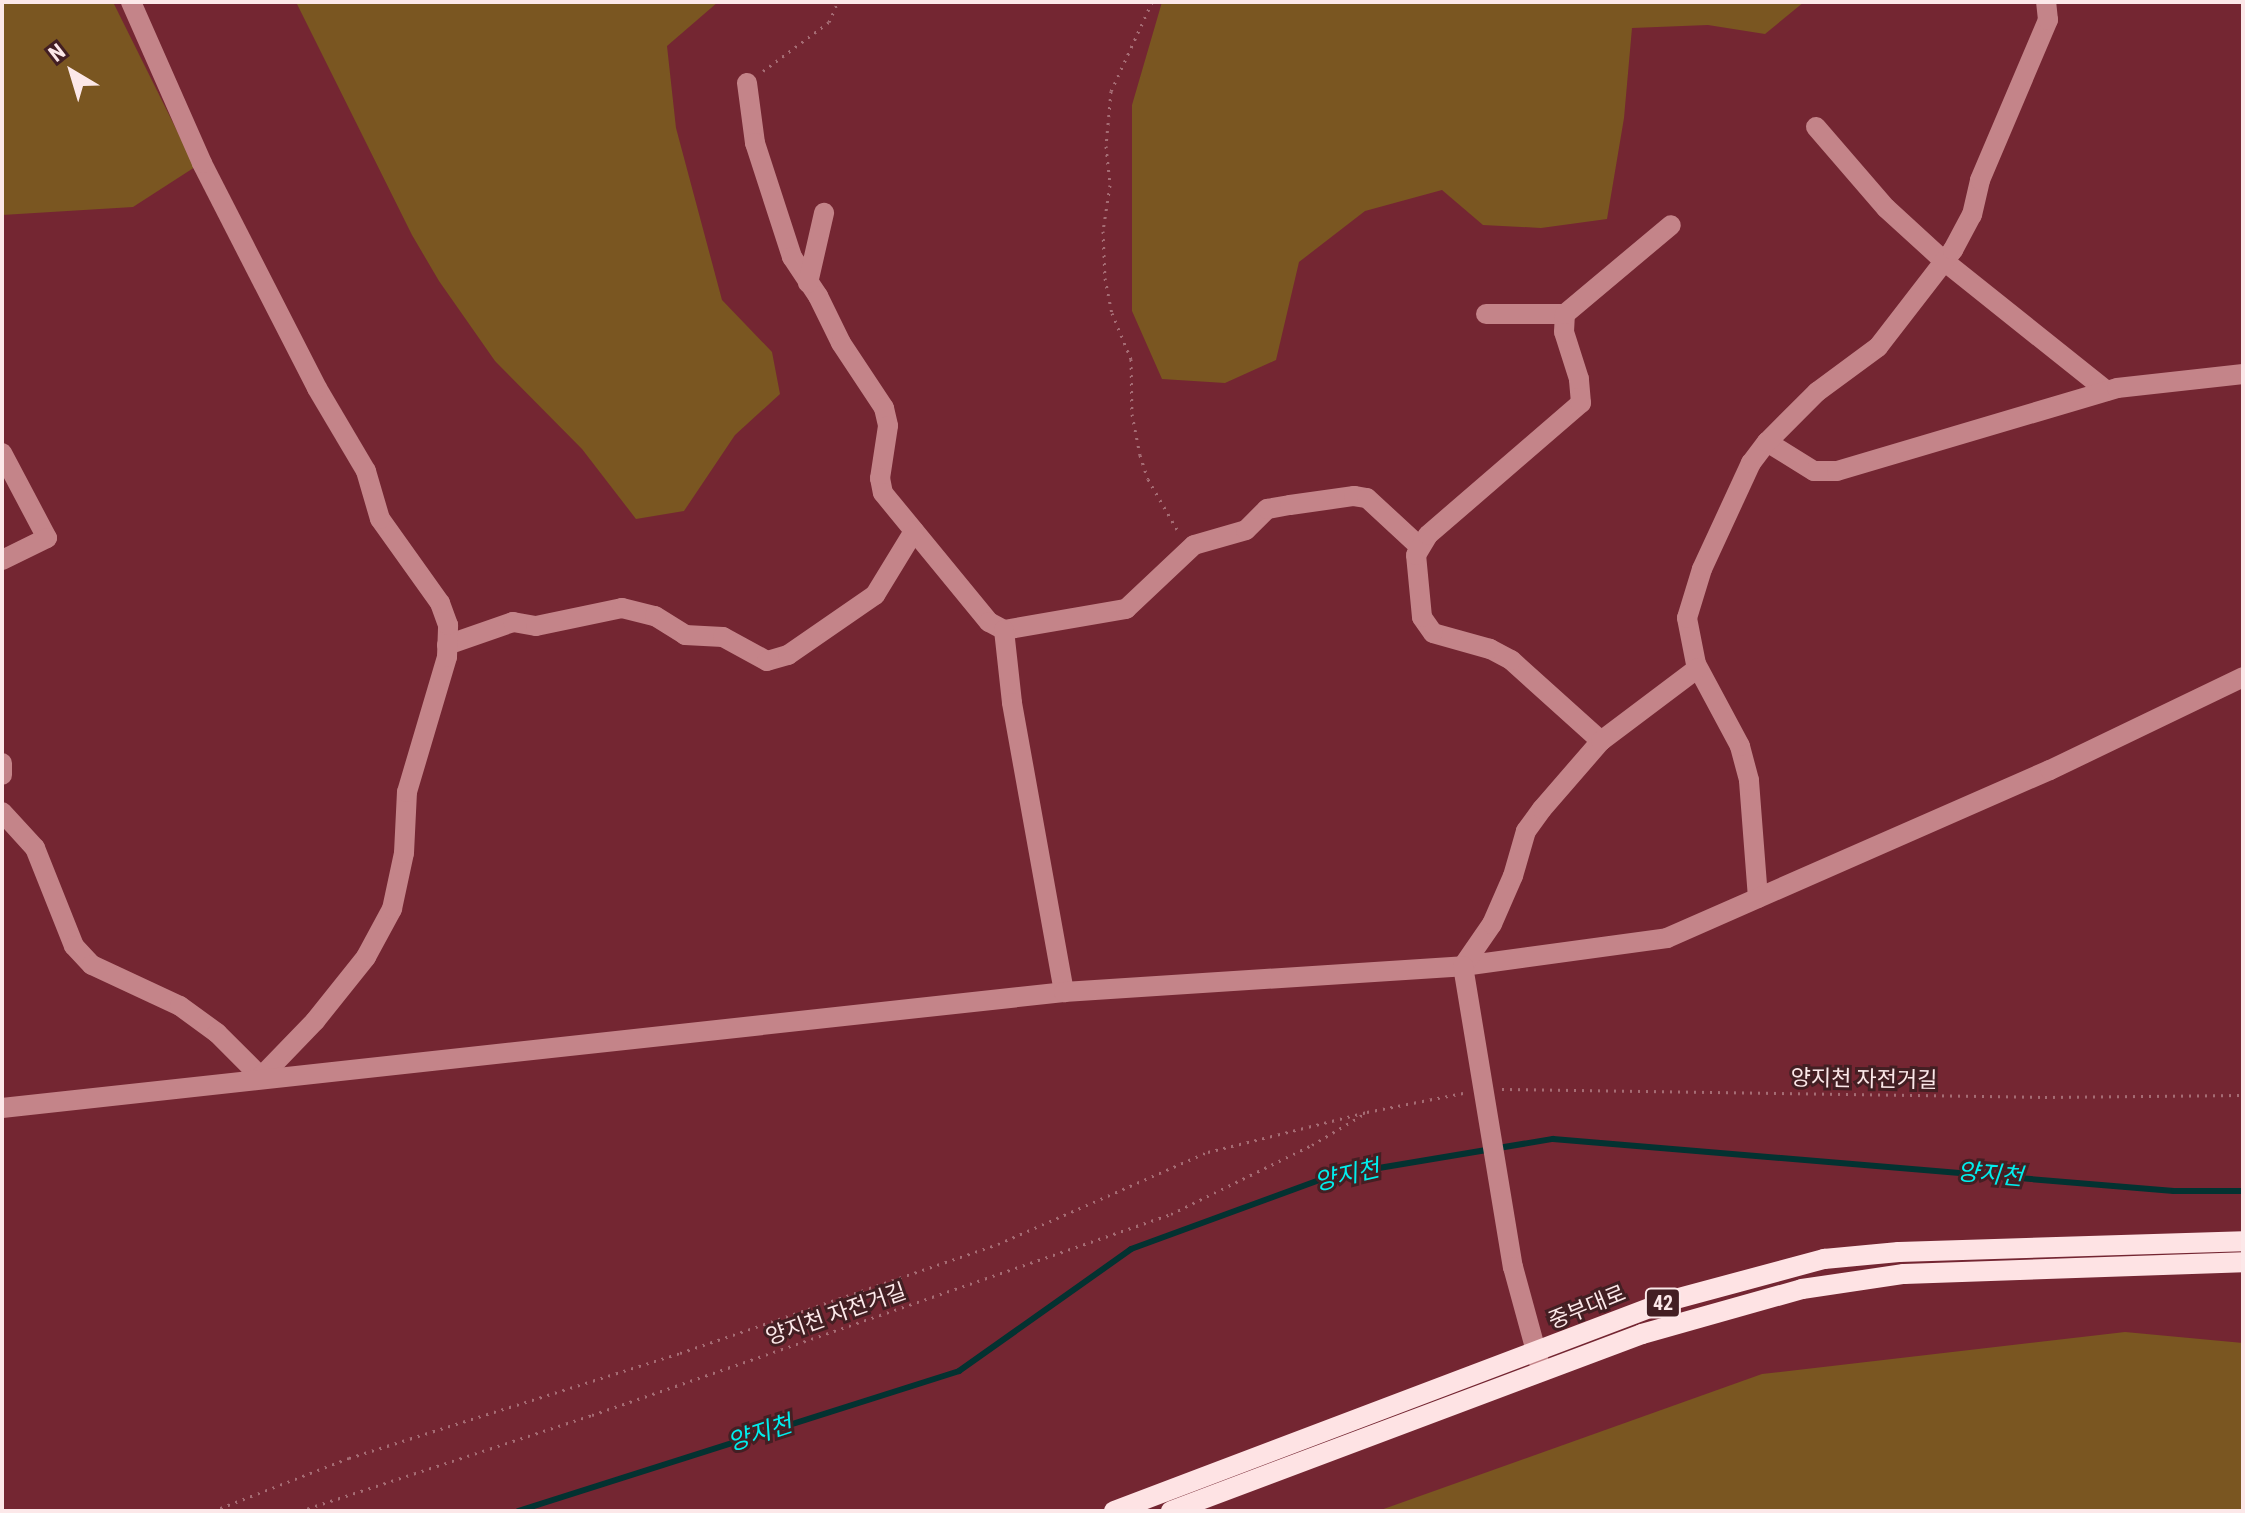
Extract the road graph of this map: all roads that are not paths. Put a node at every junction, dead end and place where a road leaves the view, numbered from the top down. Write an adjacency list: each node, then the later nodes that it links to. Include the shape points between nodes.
1 (131, 2): 19 (street, via 202,163 317,388 366,471 380,519 440,603 448,625)
2 (2046, 2): 7 (street, via 2048,20 1980,180 1972,215)
3 (747, 83): 8 (street, via 755,143 792,257)
4 (1816, 127): 7 (street, via 1886,208)
5 (824, 213): 8 (street)
6 (1671, 225): 10 (street)
7 (1944, 261): 12 (street); 13 (street, via 1878,347 1817,392)
8 (808, 283): 15 (street, via 884,408 888,426 880,478 883,493)
9 (1486, 314): 10 (street)
10 (1565, 314): 16 (street, via 1564,332 1581,403)
11 (2243, 374): 12 (street)
12 (2107, 391): 13 (street, via 1837,471 1814,471)
13 (1767, 442): 20 (street, via 1751,463 1690,605 1687,618)
14 (2, 453): 17 (street, via 47,538)
15 (914, 531): 18 (street, via 989,622); 19 (street, via 875,595 788,655 767,661 723,637 685,635 655,616 622,608 536,626 513,622)
16 (1420, 547): 18 (street, via 1367,498 1267,509 1246,530 1194,545 1126,609); 22 (street, via 1416,555 1422,617 1433,633 1511,660)
17 (2, 560)
18 (1004, 630): 28 (street, via 1012,703)
19 (447, 645): 29 (street, via 407,792 404,853 392,909 366,957)
20 (1698, 668): 22 (street); 26 (street, via 1740,746 1749,780)
21 (2243, 677): 26 (street, via 2050,770)
22 (1601, 741): 27 (street, via 1526,831 1492,924)
23 (2, 763): 24 (street)
24 (2, 775)
25 (2, 812): 29 (street, via 35,848 74,946 92,965 180,1006 217,1033)
26 (1758, 898): 27 (street, via 1667,938)
27 (1463, 966): 28 (street); 33 (street, via 1513,1267)
28 (1064, 992): 29 (street)
29 (261, 1077): 30 (street)
30 (2, 1108)
31 (2243, 1241): 33 (main road, 중부대로 / 42, via 1824,1259 1668,1301)
32 (2243, 1262): 33 (main road, 중부대로 / 42, via 1904,1274 1802,1289)
33 (1539, 1362): 34 (main road, 중부대로 / 42); 35 (main road, 중부대로 / 42)
34 (1114, 1511)
35 (1171, 1511)

